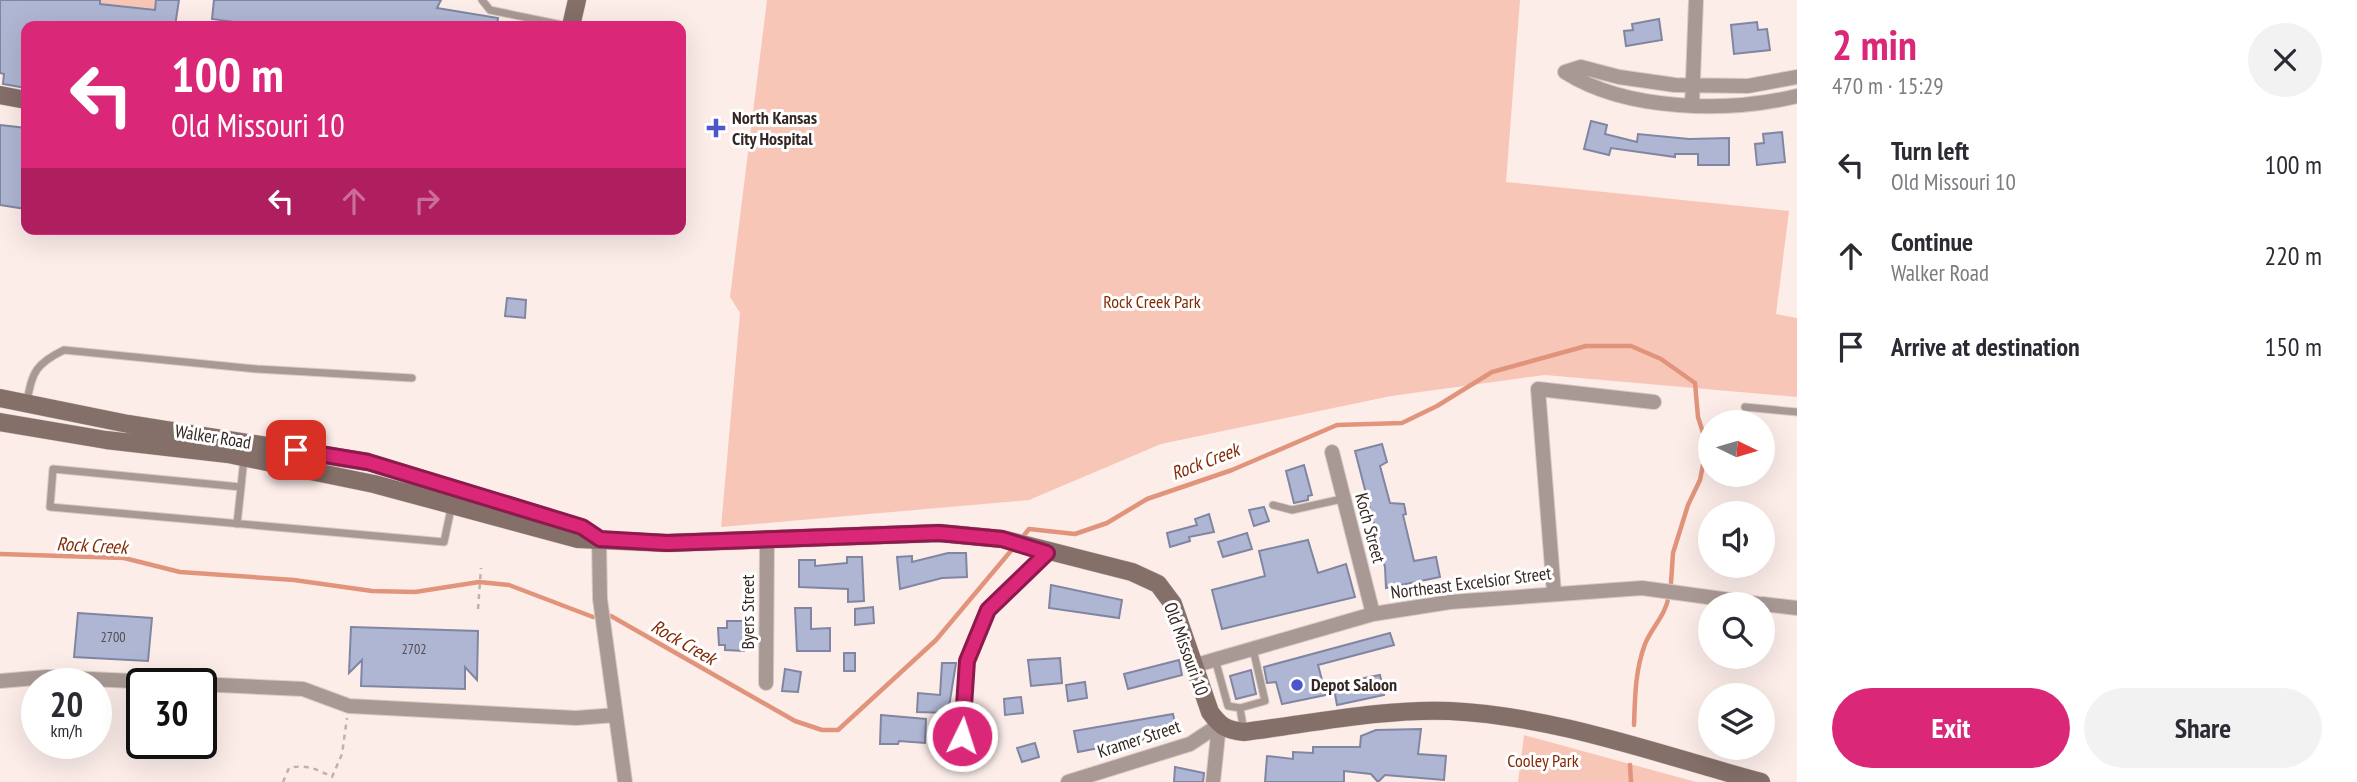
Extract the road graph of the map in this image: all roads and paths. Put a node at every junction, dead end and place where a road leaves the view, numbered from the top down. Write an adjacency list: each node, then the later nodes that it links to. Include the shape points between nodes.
1 (482, 0): 4 (lane, via 497,12)
2 (577, 0): 5 (street)
3 (1696, 0): 7 (street)
4 (543, 21)
5 (571, 21)
6 (1797, 77): 7 (street, via 1748,86)
7 (1692, 85): 11 (street); 11 (street, via 1581,68 1564,72 1584,85 1668,105)
8 (0, 95): 10 (street)
9 (1797, 96): 11 (street, via 1727,108)
10 (21, 99)
11 (1692, 106)
12 (412, 378): 15 (lane, via 64,350 42,360 29,383)
13 (0, 398): 15 (street, Walker Road)
14 (1654, 402): 30 (street, via 1538,389)
15 (27, 403): 19 (street, Walker Road)
16 (1745, 407): 17 (lane)
17 (1797, 412)
18 (0, 422): 19 (street, Walker Road, via 106,440)
19 (246, 450): 21 (lane); 22 (street, Walker Road, via 374,484)
20 (1332, 452): 23 (street, Koch Street)
21 (241, 487): 25 (lane); 25 (lane, via 53,469 50,507)
22 (455, 496): 25 (lane, via 444,542); 26 (street, Walker Road, via 578,539)
23 (1342, 499): 24 (lane, via 1292,510); 35 (street, Koch Street)
24 (1273, 505)
25 (237, 524)
26 (600, 539): 27 (street, Old Missouri 10); 44 (street, via 600,599)
27 (768, 541): 28 (street, Old Missouri 10, via 939,533 1002,539); 40 (street, Byers Street)
28 (1040, 550): 38 (street, Old Missouri 10, via 1132,572 1158,584 1173,604); 47 (street, via 988,610 967,661)
29 (481, 568): 34 (path)
30 (1554, 593): 31 (street, Northeast Excelsior Street, via 1642,588); 35 (street, Northeast Excelsior Street)
31 (1698, 596)
32 (1775, 606): 33 (street, Northeast Excelsior Street)
33 (1797, 608)
34 (478, 609)
35 (1373, 614): 36 (street, Northeast Excelsior Street)
36 (1253, 649): 37 (street, Northeast Excelsior Street); 43 (lane, via 1265,701)
37 (1215, 659): 38 (street, Northeast Excelsior Street); 42 (lane)
38 (1193, 666): 45 (street, Old Missouri 10)
39 (0, 681): 41 (street, via 47,677 303,689)
40 (766, 683)
41 (349, 706): 44 (street, via 576,718); 48 (path, via 342,754 332,777 300,765 289,768)
42 (1228, 706): 43 (lane); 45 (lane)
43 (1240, 708): 46 (lane)
44 (616, 715): 49 (street)
45 (1214, 719): 46 (street, via 1228,730); 50 (street, Kramer Street, via 1190,744); 51 (street)
46 (1244, 732): 52 (street, via 1450,711 1521,720)
47 (962, 736)
48 (283, 782)
49 (625, 782)
50 (1068, 782)
51 (1213, 782)
52 (1761, 782)

